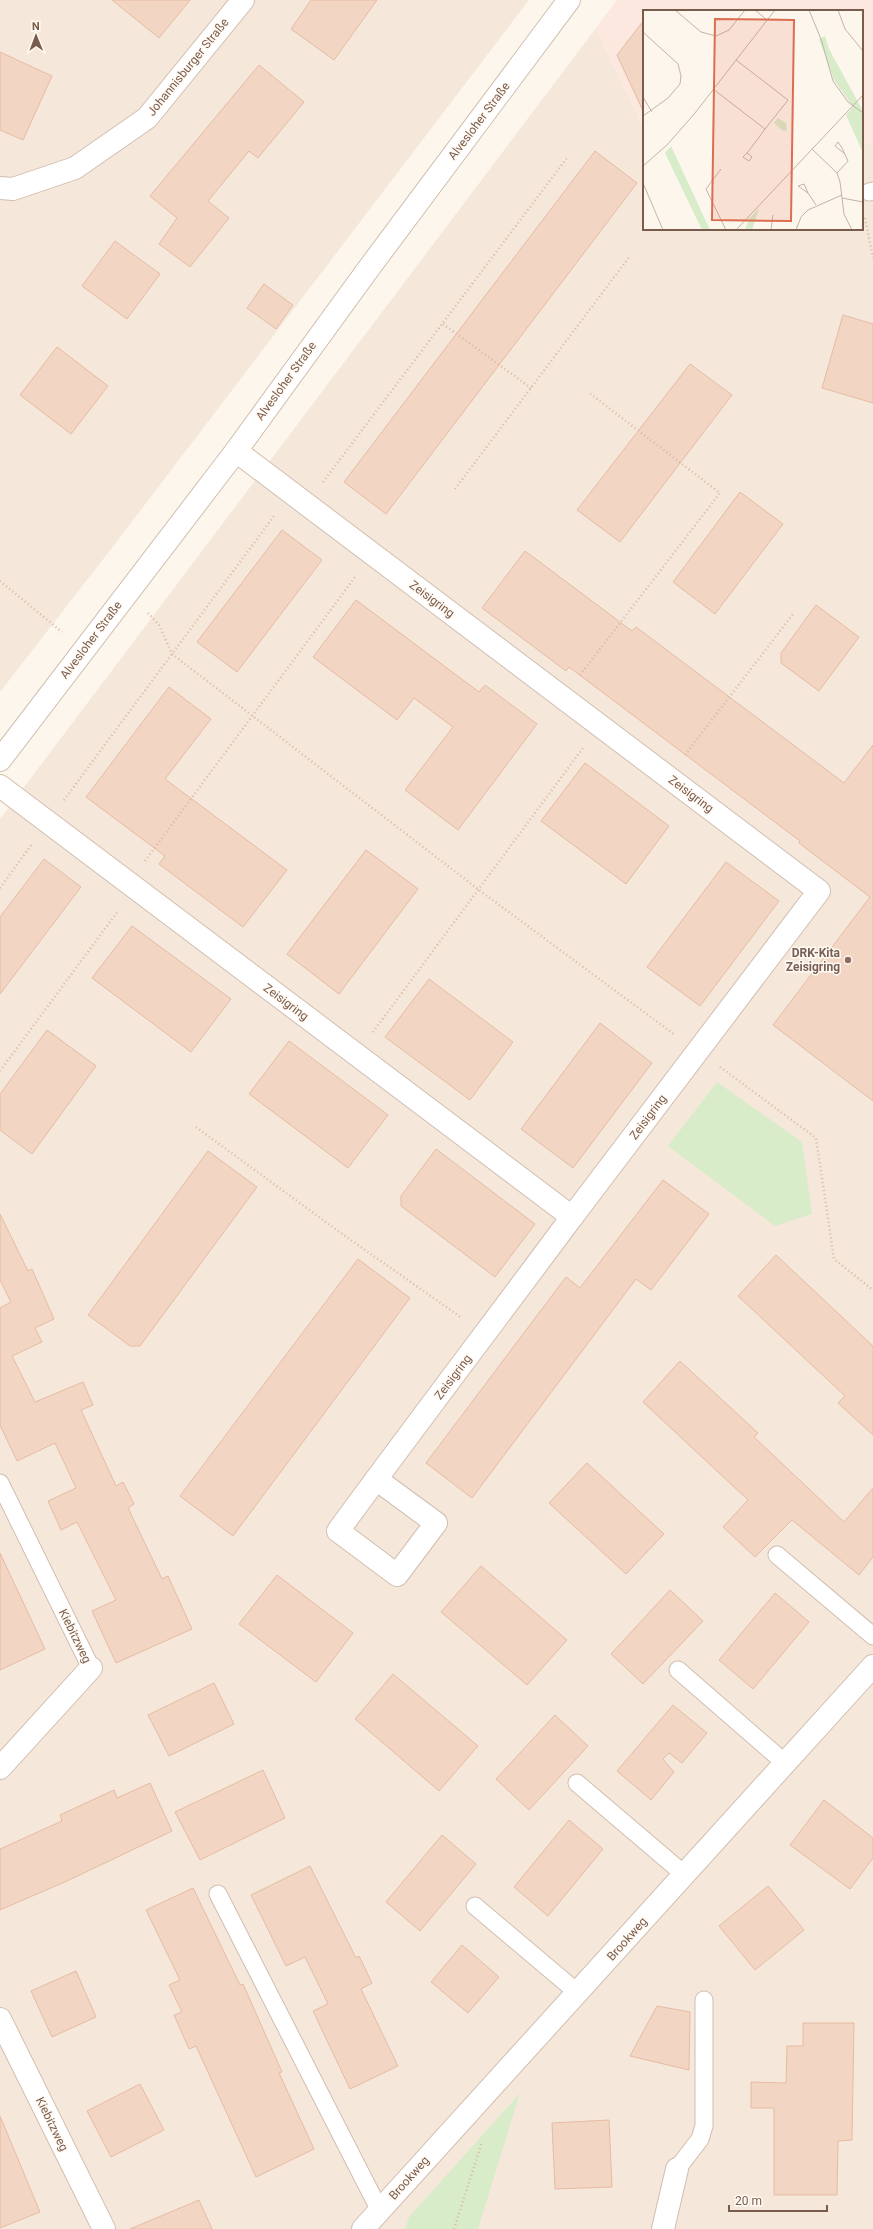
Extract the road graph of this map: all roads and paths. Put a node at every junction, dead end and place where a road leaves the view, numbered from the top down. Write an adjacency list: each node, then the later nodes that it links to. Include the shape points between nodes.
1 (243, 0): 4 (street, Johannisburger Straße, via 147,118 75,168 13,189)
2 (567, 1): 11 (street, Alvesloher Straße)
3 (567, 158): 8 (path)
4 (0, 188)
5 (871, 192): 7 (path, via 864,212)
6 (630, 256): 9 (path)
7 (873, 258)
8 (443, 324): 9 (path); 13 (path)
9 (530, 388): 12 (path)
10 (588, 392): 20 (path, via 720,493)
11 (236, 451): 13 (street, Zeisigring); 16 (street, Alvesloher Straße)
12 (455, 489)
13 (298, 499): 14 (street, Zeisigring); 19 (path)
14 (372, 554): 20 (street, Zeisigring); 21 (path)
15 (0, 581): 18 (path)
16 (129, 590): 18 (street, Alvesloher Straße); 19 (path, via 158,625)
17 (793, 614): 24 (path)
18 (84, 650): 23 (street, Alvesloher Straße)
19 (172, 654): 21 (path); 26 (path)
20 (563, 698): 22 (street, Zeisigring)
21 (253, 716): 27 (path); 29 (path)
22 (600, 725): 24 (street, Zeisigring); 29 (path)
23 (0, 760)
24 (668, 778): 30 (street, Zeisigring, via 819,891)
25 (0, 786): 26 (street, Zeisigring)
26 (48, 823): 27 (street, Zeisigring); 28 (path)
27 (132, 886): 31 (street, Zeisigring); 32 (path)
28 (0, 888)
29 (479, 890): 30 (path); 31 (path)
30 (698, 1051): 34 (street, Zeisigring); 35 (path, via 816,1138 834,1259)
31 (356, 1054): 34 (street, Zeisigring)
32 (0, 1071)
33 (196, 1127): 36 (path)
34 (572, 1217): 36 (street, Zeisigring)
35 (873, 1290)
36 (485, 1334): 37 (street, Zeisigring)
37 (376, 1479): 37 (street, Zeisigring, via 338,1531 397,1575 436,1523)
38 (0, 1483): 42 (lane, Kiebitzweg)
39 (777, 1556): 40 (lane)
40 (873, 1636)
41 (873, 1666): 44 (street, Brookweg)
42 (91, 1668): 45 (street, Kiebitzweg)
43 (678, 1670): 44 (lane)
44 (785, 1763): 47 (street, Brookweg)
45 (0, 1768)
46 (577, 1782): 47 (lane)
47 (684, 1875): 50 (street, Brookweg)
48 (218, 1894): 55 (lane, Brookweg)
49 (475, 1906): 50 (lane)
50 (578, 1994): 55 (street, Brookweg)
51 (704, 2000): 54 (lane, via 704,2126 700,2139)
52 (0, 2019): 56 (street, Kiebitzweg)
53 (483, 2140): 58 (path)
54 (677, 2168): 59 (street)
55 (380, 2211): 57 (street, Brookweg)
56 (104, 2229)
57 (363, 2229)
58 (454, 2229)
59 (663, 2229)

